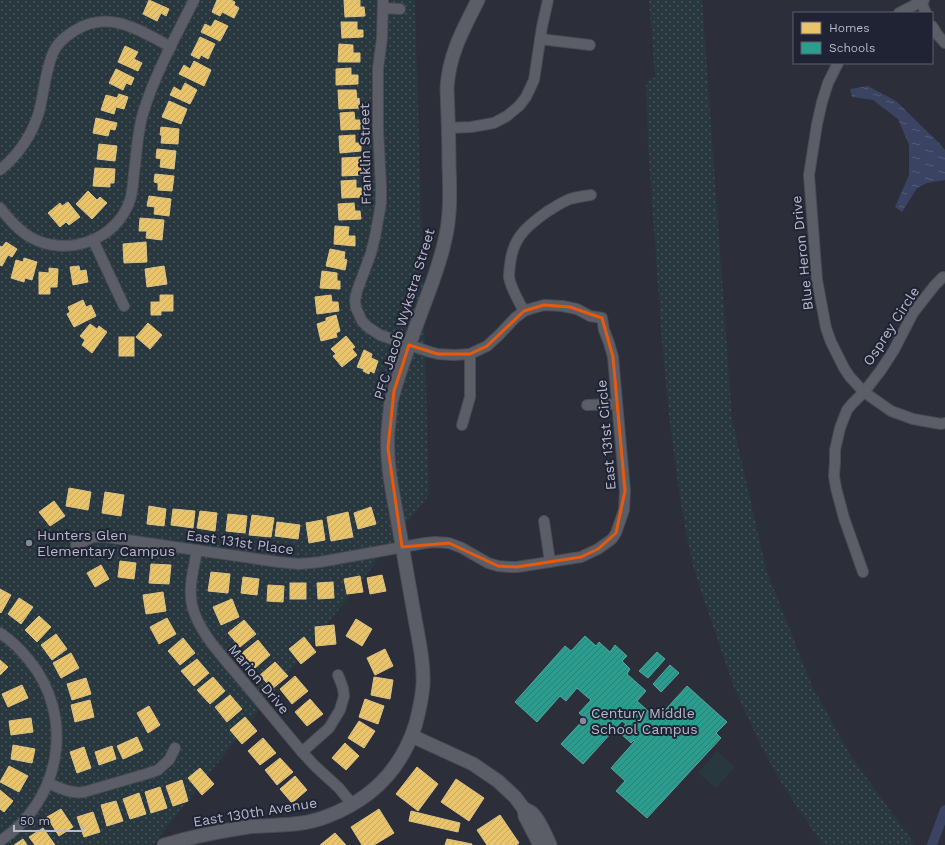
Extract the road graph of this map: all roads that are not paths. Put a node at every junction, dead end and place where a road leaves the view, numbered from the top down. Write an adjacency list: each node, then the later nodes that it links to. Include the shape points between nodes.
1 (194, 0): 13 (street)
2 (478, 0): 15 (street, PFC Jacob Wykstra Street, via 459,38 449,66)
3 (548, 0): 10 (street)
4 (922, 1): 7 (street); 8 (street)
5 (383, 4): 6 (street); 23 (street, Franklin Street, via 378,68 381,203 374,242 355,300 356,308 368,327 380,335)
6 (400, 9)
7 (901, 12)
8 (926, 12)
9 (933, 28): 11 (street)
10 (540, 39): 12 (street); 15 (street, via 534,80 519,106 494,122)
11 (945, 43)
12 (590, 45)
13 (170, 47): 16 (street, via 130,27 113,22 94,23 67,35 53,52 35,123 27,139); 19 (street, via 143,112 132,193 125,212 112,228)
14 (838, 64): 25 (street, Blue Heron Drive, via 822,102 810,165 809,187 817,280 826,328 844,368)
15 (448, 128): 23 (street, PFC Jacob Wykstra Street, via 450,209 447,234)
16 (0, 170)
17 (591, 195): 22 (street, via 563,202 528,226 516,242 509,275)
18 (0, 208): 19 (street, via 17,228 45,243 72,246)
19 (93, 240): 21 (street)
20 (943, 277): 25 (street, Osprey Circle, via 913,313 894,350)
21 (124, 306)
22 (524, 311): 24 (street, East 131st Circle, via 499,336); 26 (street, East 131st Circle, via 544,306 562,306 602,318 612,357)
23 (409, 345): 24 (street, East 131st Circle, via 438,354); 32 (street, PFC Jacob Wykstra Street, via 391,404 388,448)
24 (470, 354): 29 (street, via 470,398)
25 (864, 392): 28 (street, Blue Heron Drive, via 891,411 913,419); 35 (street, Osprey Circle, via 843,418 835,450 834,476 844,518)
26 (616, 404): 27 (street); 34 (street, East 131st Circle, via 625,491 624,510 616,533 612,539 592,553)
27 (587, 405)
28 (945, 423)
29 (462, 425)
30 (544, 521): 34 (street)
31 (76, 545): 33 (street, East 131st Place, via 99,537)
32 (402, 547): 33 (street, East 131st Place, via 299,564); 34 (street, East 131st Circle, via 435,542 449,544 498,566 517,567); 38 (street, PFC Jacob Wykstra Street, via 423,672 421,702)
33 (197, 550): 40 (street, Marion Drive, via 191,597 202,629)
34 (550, 562)
35 (863, 572)
36 (0, 633): 41 (street, via 37,669 51,699 56,721 56,746)
37 (338, 674): 40 (street, via 344,696 338,713 329,728)
38 (412, 736): 42 (street, East 130th Avenue, via 388,775 371,792); 43 (street, via 487,773 507,789)
39 (175, 748): 41 (street, via 161,768 84,792 68,791)
40 (302, 752): 42 (street, Marion Drive)
41 (48, 783): 44 (street, via 20,825)
42 (352, 804): 45 (street, East 130th Avenue, via 326,817 306,823 249,827)
43 (524, 808): 46 (street, via 525,816); 47 (street, via 535,815)
44 (0, 841)
45 (164, 845)
46 (540, 845)
47 (550, 845)

